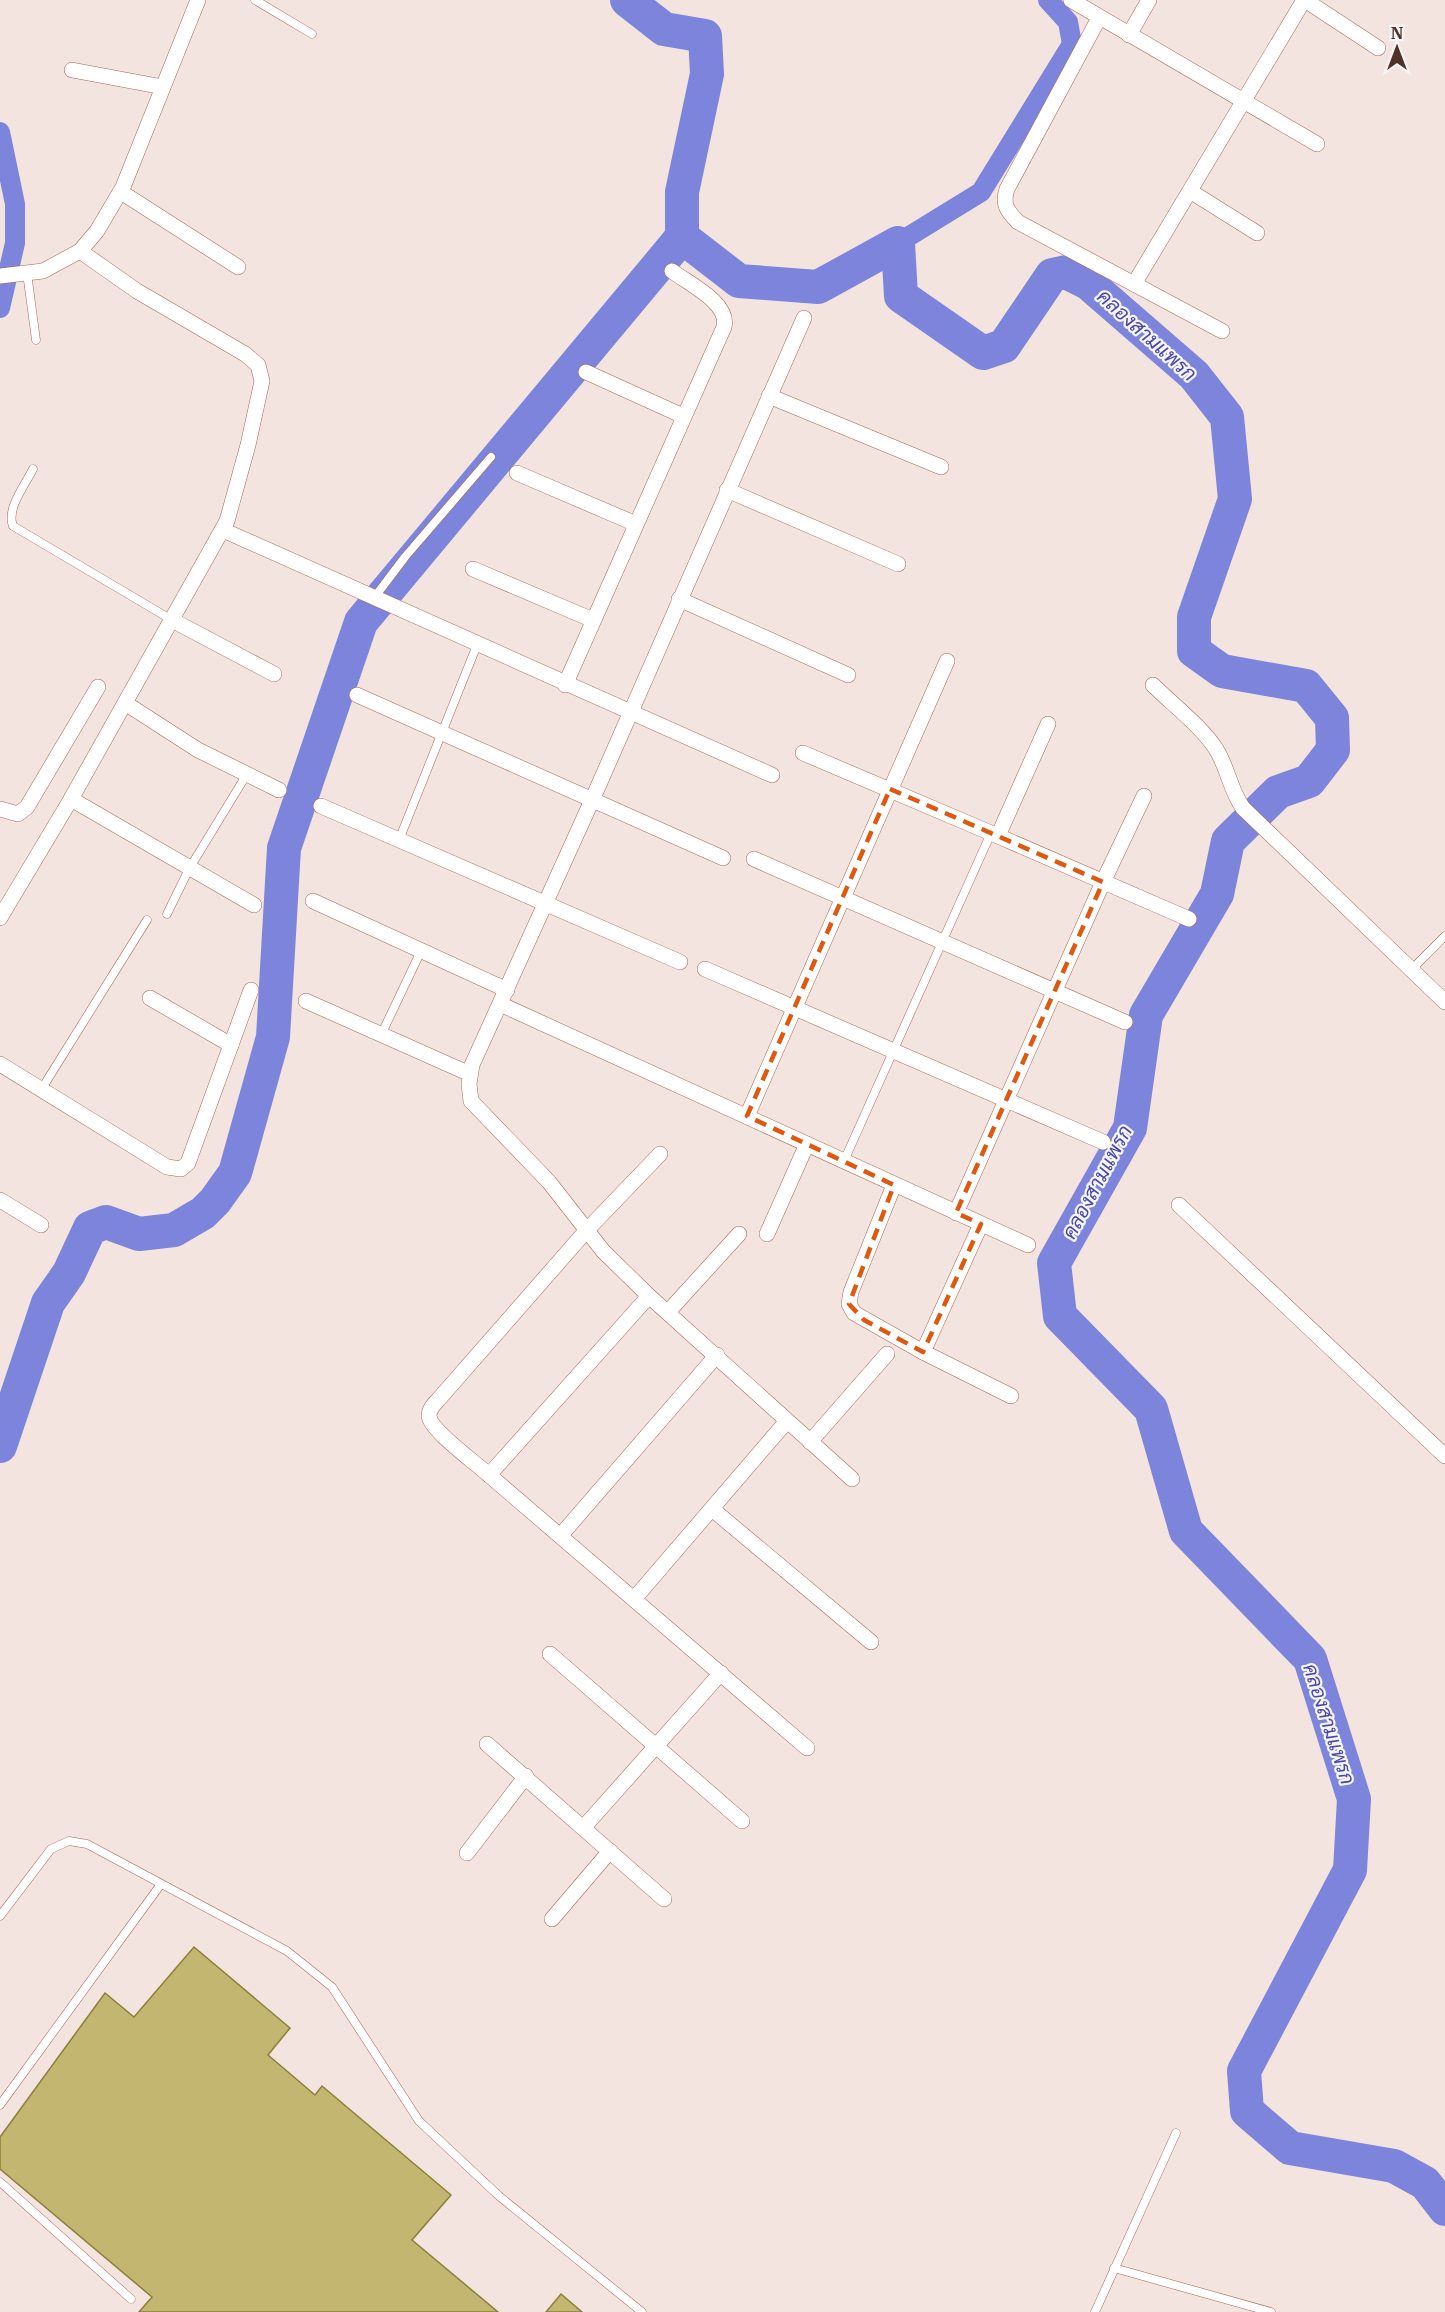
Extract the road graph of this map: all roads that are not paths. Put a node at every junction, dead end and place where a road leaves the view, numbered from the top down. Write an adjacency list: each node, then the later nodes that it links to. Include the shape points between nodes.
1 (198, 0): 11 (street)
2 (255, 0): 7 (lane)
3 (1071, 0): 6 (street)
4 (1149, 0): 8 (street)
5 (1304, 0): 9 (street); 12 (street)
6 (1100, 18): 8 (street); 22 (street, via 1004,199 1018,222)
7 (312, 34)
8 (1129, 35): 12 (street)
9 (1378, 48)
10 (72, 70): 11 (street)
11 (163, 87): 15 (street)
12 (1244, 103): 13 (street); 14 (street)
13 (1317, 144)
14 (1190, 191): 16 (street); 22 (street)
15 (121, 192): 17 (street); 18 (street)
16 (1257, 234)
17 (80, 251): 20 (street, via 43,271); 35 (street, via 258,365 262,381 249,445)
18 (238, 267)
19 (672, 271): 28 (street, via 720,307 726,319)
20 (27, 273): 21 (street); 25 (lane)
21 (3, 276)
22 (1134, 284): 24 (street)
23 (804, 318): 27 (street)
24 (1222, 331)
25 (36, 340)
26 (586, 372): 28 (street)
27 (769, 396): 30 (street); 33 (street)
28 (683, 416): 34 (street)
29 (491, 457): 38 (lane)
30 (940, 467)
31 (33, 469): 40 (lane, via 12,510 13,526)
32 (517, 472): 34 (street)
33 (727, 490): 36 (street); 39 (street)
34 (636, 524): 41 (street)
35 (223, 530): 38 (street); 40 (street)
36 (898, 564)
37 (473, 569): 41 (street)
38 (374, 598): 42 (street)
39 (679, 600): 45 (street); 51 (street)
40 (172, 620): 44 (street); 50 (street)
41 (593, 620): 46 (street)
42 (477, 645): 46 (street); 53 (lane)
43 (947, 661): 57 (street)
44 (274, 674)
45 (848, 675)
46 (565, 685): 51 (street)
47 (1153, 685): 83 (street, via 1214,746 1234,796 1243,808)
48 (98, 687): 63 (street, via 27,807 18,814)
49 (357, 695): 53 (street)
50 (124, 703): 55 (street, via 198,750); 61 (street)
51 (629, 713): 56 (street); 60 (street)
52 (1048, 724): 64 (street)
53 (441, 733): 60 (street); 65 (lane)
54 (803, 753): 57 (street)
55 (247, 774): 58 (street); 68 (lane)
56 (772, 775)
57 (890, 789): 64 (street); 70 (street)
58 (279, 790)
59 (1144, 796): 69 (street)
60 (593, 798): 66 (street); 72 (street)
61 (71, 799): 68 (street); 75 (street)
62 (321, 806): 65 (street)
63 (0, 809)
64 (995, 834): 69 (street); 79 (lane)
65 (399, 840): 72 (street)
66 (723, 858)
67 (754, 859): 70 (street)
68 (189, 869): 73 (street); 74 (lane)
69 (1103, 882): 76 (street); 86 (street)
70 (843, 898): 79 (street); 91 (street)
71 (313, 901): 80 (street)
72 (544, 901): 81 (street); 85 (street)
73 (254, 905)
74 (168, 914)
75 (0, 918)
76 (1189, 919)
77 (147, 920): 98 (lane)
78 (1445, 936): 83 (lane)
79 (944, 942): 86 (street); 95 (lane)
80 (421, 951): 85 (street); 93 (lane)
81 (680, 962)
82 (705, 969): 91 (street)
83 (1411, 970): 89 (street)
84 (251, 990): 94 (street)
85 (507, 990): 90 (street)
86 (1054, 993): 92 (street); 99 (street)
87 (150, 999): 94 (street)
88 (306, 1001): 93 (street)
89 (1445, 1002)
90 (500, 1004): 97 (street); 100 (street)
91 (794, 1006): 95 (street); 100 (street)
92 (1125, 1022)
93 (381, 1035): 97 (street)
94 (231, 1046): 98 (street, via 188,1163 181,1169 167,1167)
95 (895, 1051): 99 (street); 104 (lane)
96 (0, 1064): 98 (street)
97 (470, 1074): 111 (street, via 471,1101 549,1182)
98 (41, 1090)
99 (1006, 1099): 101 (street); 108 (street)
100 (747, 1116): 102 (street)
101 (1103, 1142)
102 (807, 1144): 104 (street); 113 (street)
103 (660, 1154): 111 (street)
104 (844, 1161): 105 (street)
105 (894, 1185): 108 (street); 117 (street, via 849,1304 864,1320)
106 (0, 1201): 110 (street)
107 (1179, 1205): 123 (street)
108 (956, 1213): 109 (street)
109 (981, 1224): 114 (street); 117 (street)
110 (40, 1225)
111 (586, 1231): 115 (street); 124 (street, via 429,1412 433,1425)
112 (739, 1234): 116 (street)
113 (767, 1234)
114 (1028, 1245)
115 (650, 1296): 116 (street); 124 (street)
116 (668, 1312): 118 (street)
117 (923, 1352): 120 (street)
118 (717, 1354): 121 (street); 127 (street)
119 (887, 1354): 122 (street)
120 (1011, 1396)
121 (787, 1421): 122 (street); 126 (street)
122 (810, 1442): 125 (street)
123 (1445, 1456)
124 (489, 1475): 127 (street)
125 (852, 1479)
126 (712, 1509): 128 (street); 129 (street)
127 (561, 1535): 128 (street)
128 (634, 1599): 131 (street)
129 (871, 1642)
130 (550, 1654): 133 (street)
131 (721, 1673): 133 (street); 134 (street)
132 (487, 1744): 135 (street)
133 (656, 1745): 136 (street); 137 (street)
134 (807, 1748)
135 (526, 1776): 137 (street); 139 (street)
136 (742, 1821)
137 (584, 1827): 138 (street)
138 (610, 1851): 141 (street); 143 (street)
139 (467, 1853)
140 (161, 1884): 142 (lane, via 87,1844 69,1841 51,1849); 144 (lane); 149 (lane, via 287,1952 332,1987 419,2121 499,2196)
141 (664, 1899)
142 (0, 1916)
143 (552, 1919)
144 (0, 2104)
145 (1176, 2133): 147 (lane)
146 (0, 2182): 148 (lane)
147 (1114, 2268): 150 (lane); 151 (lane)
148 (131, 2299)
149 (642, 2312)
150 (1095, 2312)
151 (1271, 2312)

